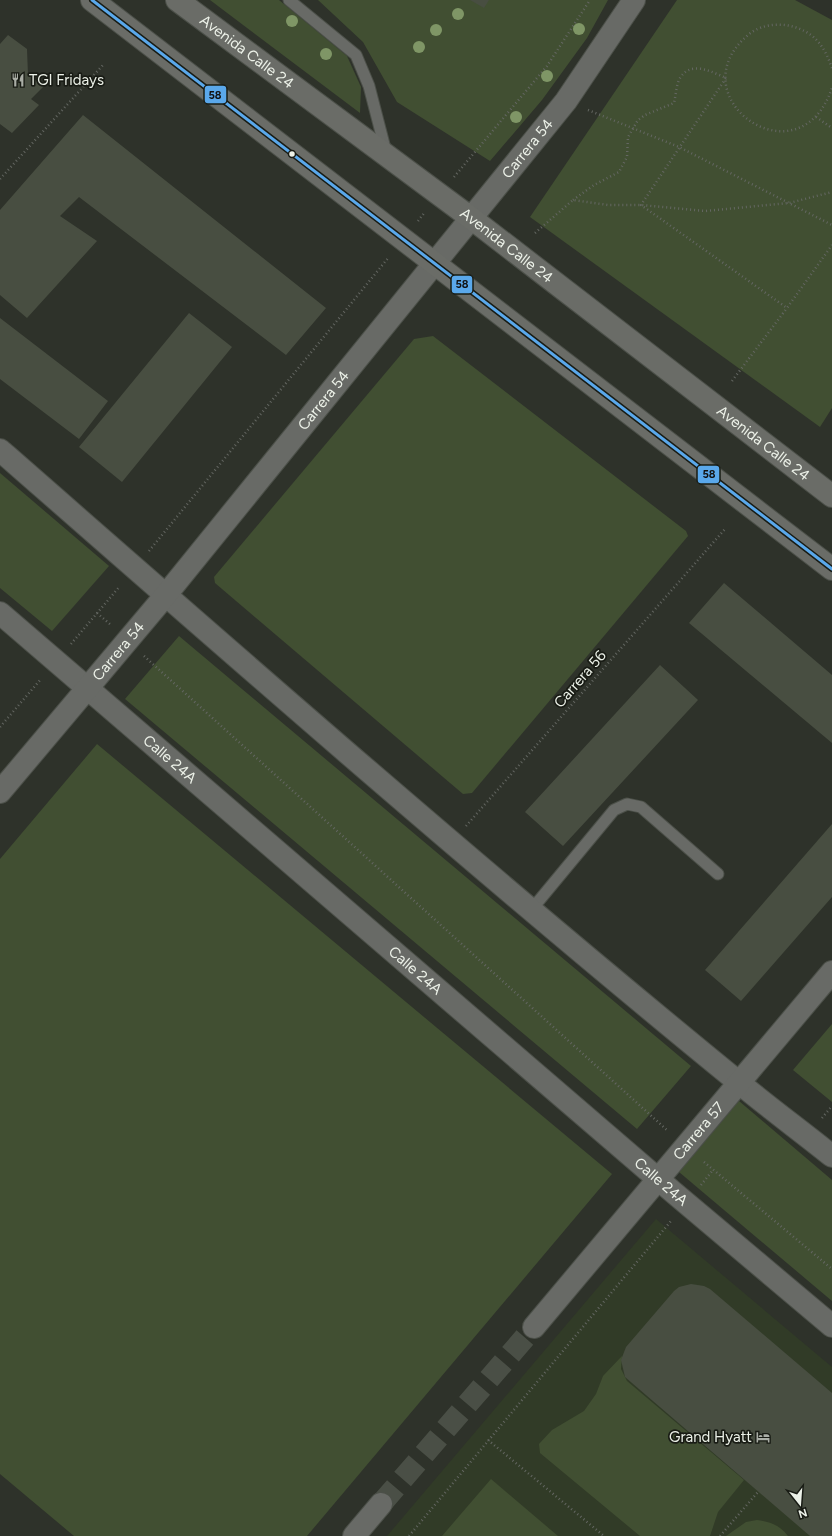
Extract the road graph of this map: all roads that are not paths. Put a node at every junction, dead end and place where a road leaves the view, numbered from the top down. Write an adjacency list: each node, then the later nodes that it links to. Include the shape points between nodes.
1 (92, 0): 7 (main road)
2 (177, 0): 5 (main road, Avenida Calle 24)
3 (289, 0): 5 (lane, via 356,55 369,86)
4 (634, 0): 6 (street, Carrera 54, via 566,101)
5 (386, 155): 6 (main road, Avenida Calle 24)
6 (471, 218): 7 (street, Carrera 54); 9 (main road, Avenida Calle 24)
7 (434, 263): 10 (main road); 11 (street, Carrera 54)
8 (0, 450): 11 (street)
9 (832, 496)
10 (832, 570)
11 (165, 596): 13 (street, Carrera 54); 16 (street)
12 (0, 612): 13 (street, Calle 24A)
13 (89, 687): 14 (street, Carrera 54); 20 (street, Calle 24A)
14 (0, 792)
15 (718, 874): 16 (lane, via 641,806 627,804 614,810)
16 (532, 909): 18 (street)
17 (832, 972): 18 (street, Carrera 57)
18 (738, 1082): 19 (street); 20 (street, Carrera 57)
19 (832, 1156)
20 (658, 1178): 21 (street, Calle 24A); 22 (street, Carrera 57)
21 (832, 1326)
22 (534, 1327)
23 (381, 1504): 24 (street)
24 (354, 1536)

